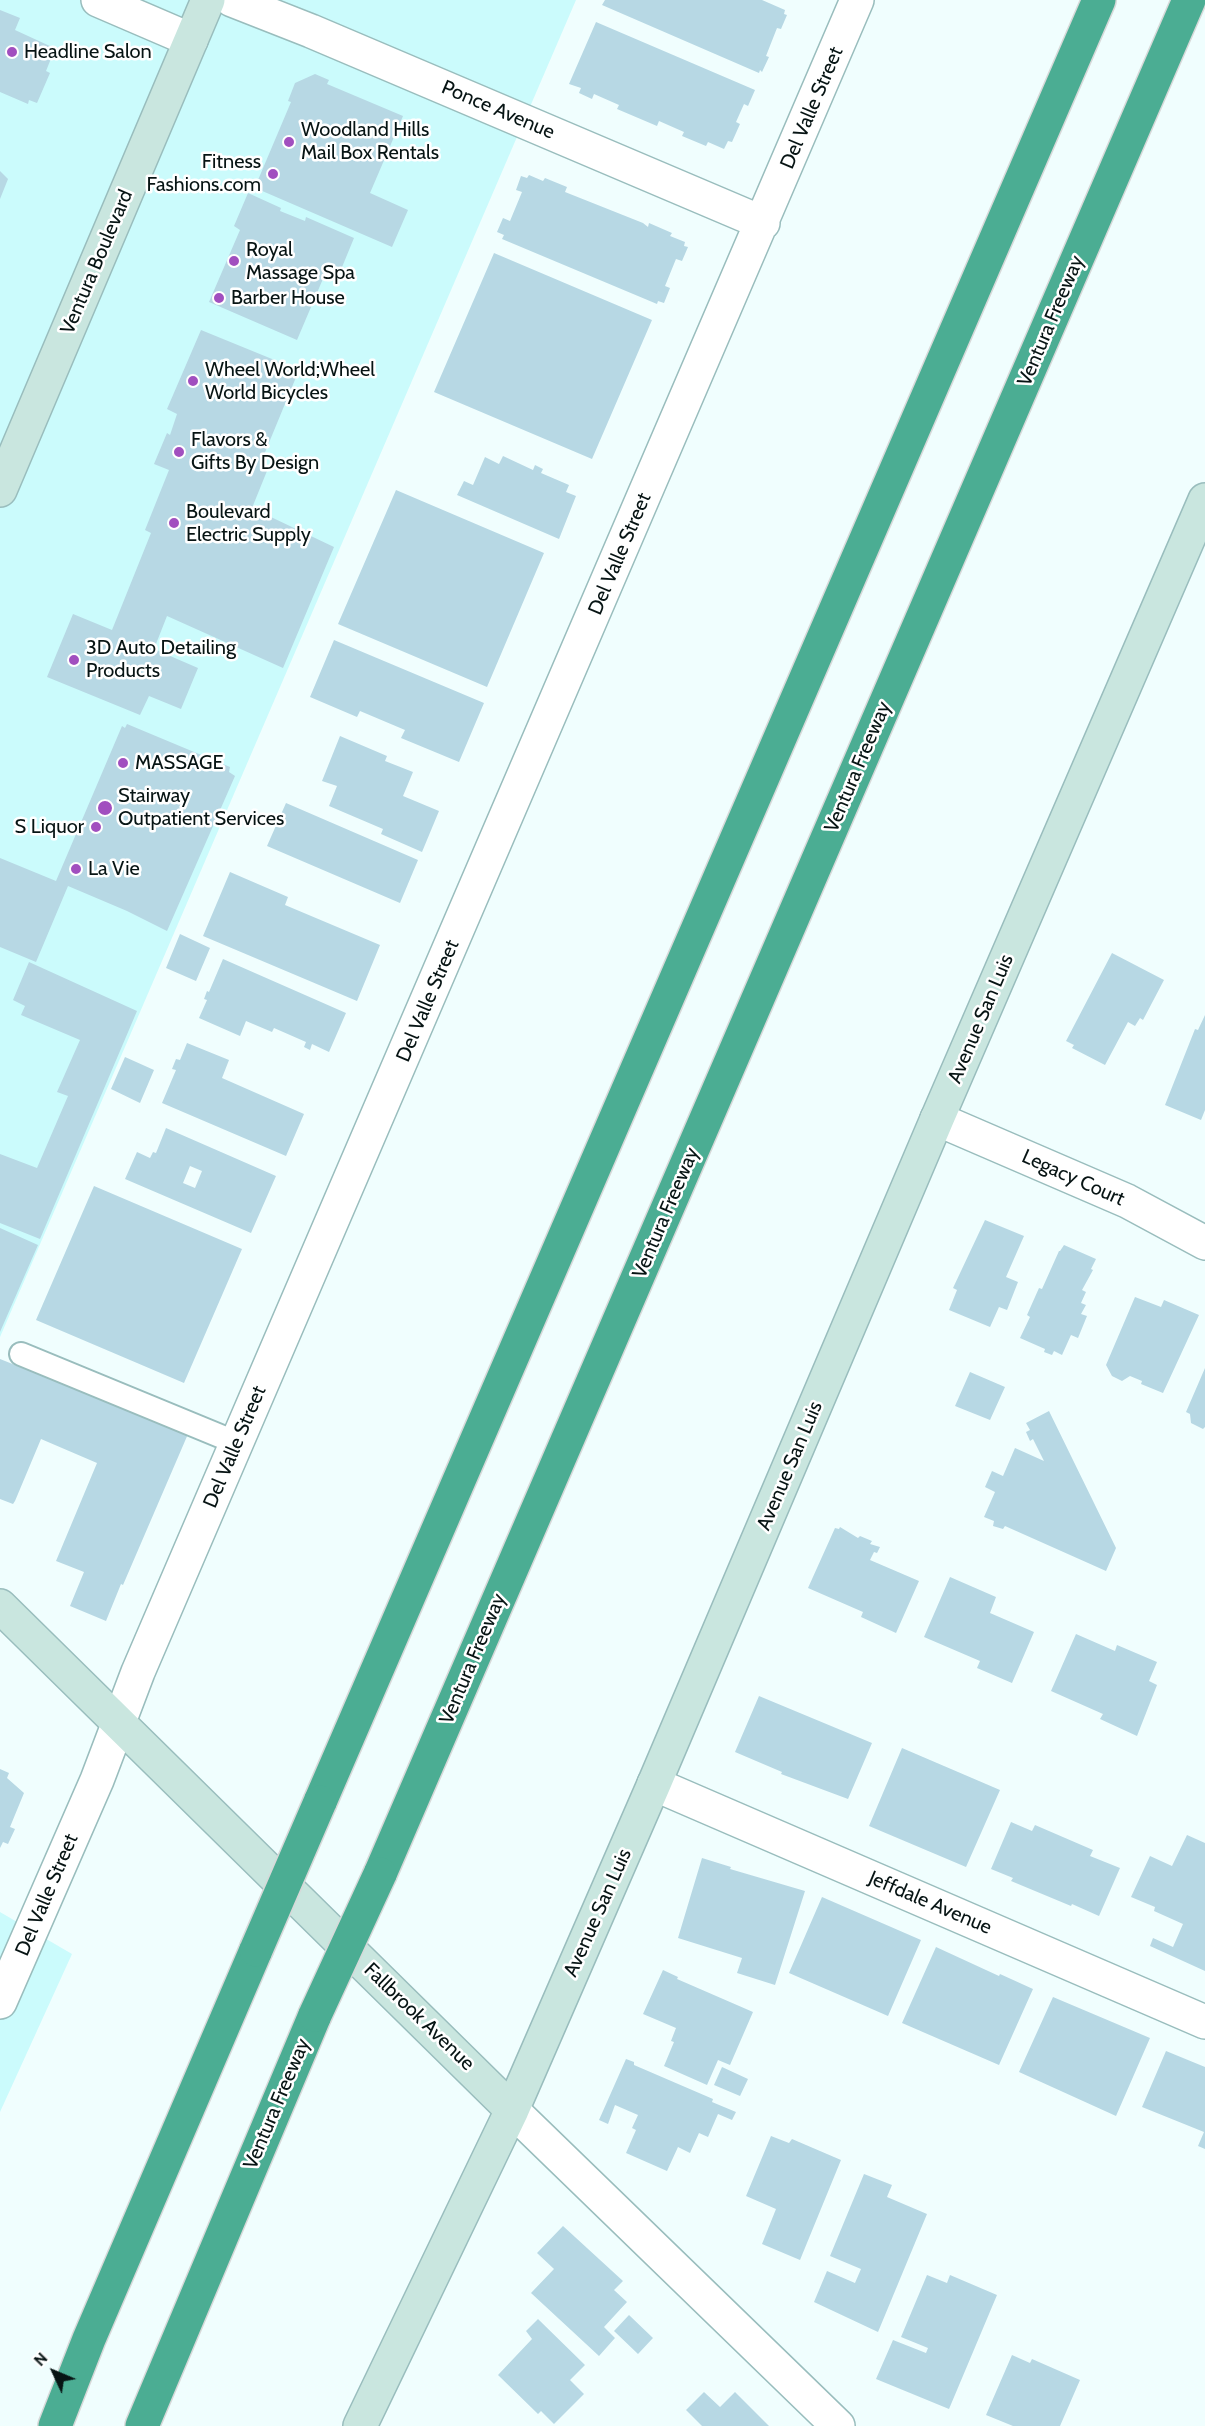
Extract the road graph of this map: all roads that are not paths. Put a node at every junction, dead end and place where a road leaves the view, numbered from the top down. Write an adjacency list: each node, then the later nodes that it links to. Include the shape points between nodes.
1 (98, 0): 7 (street)
2 (208, 0): 7 (street, Ventura Boulevard)
3 (232, 0): 8 (street, Ponce Avenue)
4 (857, 0): 8 (street, Del Valle Street)
5 (1099, 0): 21 (highway, bridge, via 256,1950)
6 (1189, 0): 22 (highway, Ventura Freeway, bridge, via 380,1874 315,2015)
7 (191, 40): 9 (street, Ventura Boulevard)
8 (762, 223): 14 (street, Del Valle Street)
9 (0, 490)
10 (1205, 500): 11 (street, Avenue San Luis)
11 (938, 1119): 12 (street, Legacy Court, via 1127,1201); 17 (street, Avenue San Luis)
12 (1205, 1243)
13 (21, 1354): 14 (lane)
14 (237, 1443): 16 (street, Del Valle Street)
15 (0, 1606): 16 (street, Fallbrook Avenue)
16 (118, 1722): 18 (street, Del Valle Street, via 97,1780); 20 (street, Fallbrook Avenue)
17 (654, 1784): 19 (street, Jeffdale Avenue); 20 (street, Avenue San Luis)
18 (0, 2002)
19 (1205, 2022)
20 (512, 2110): 23 (street, Avenue San Luis); 24 (street, Fallbrook Avenue)
21 (55, 2426)
22 (142, 2426)
23 (360, 2426)
24 (838, 2426)

